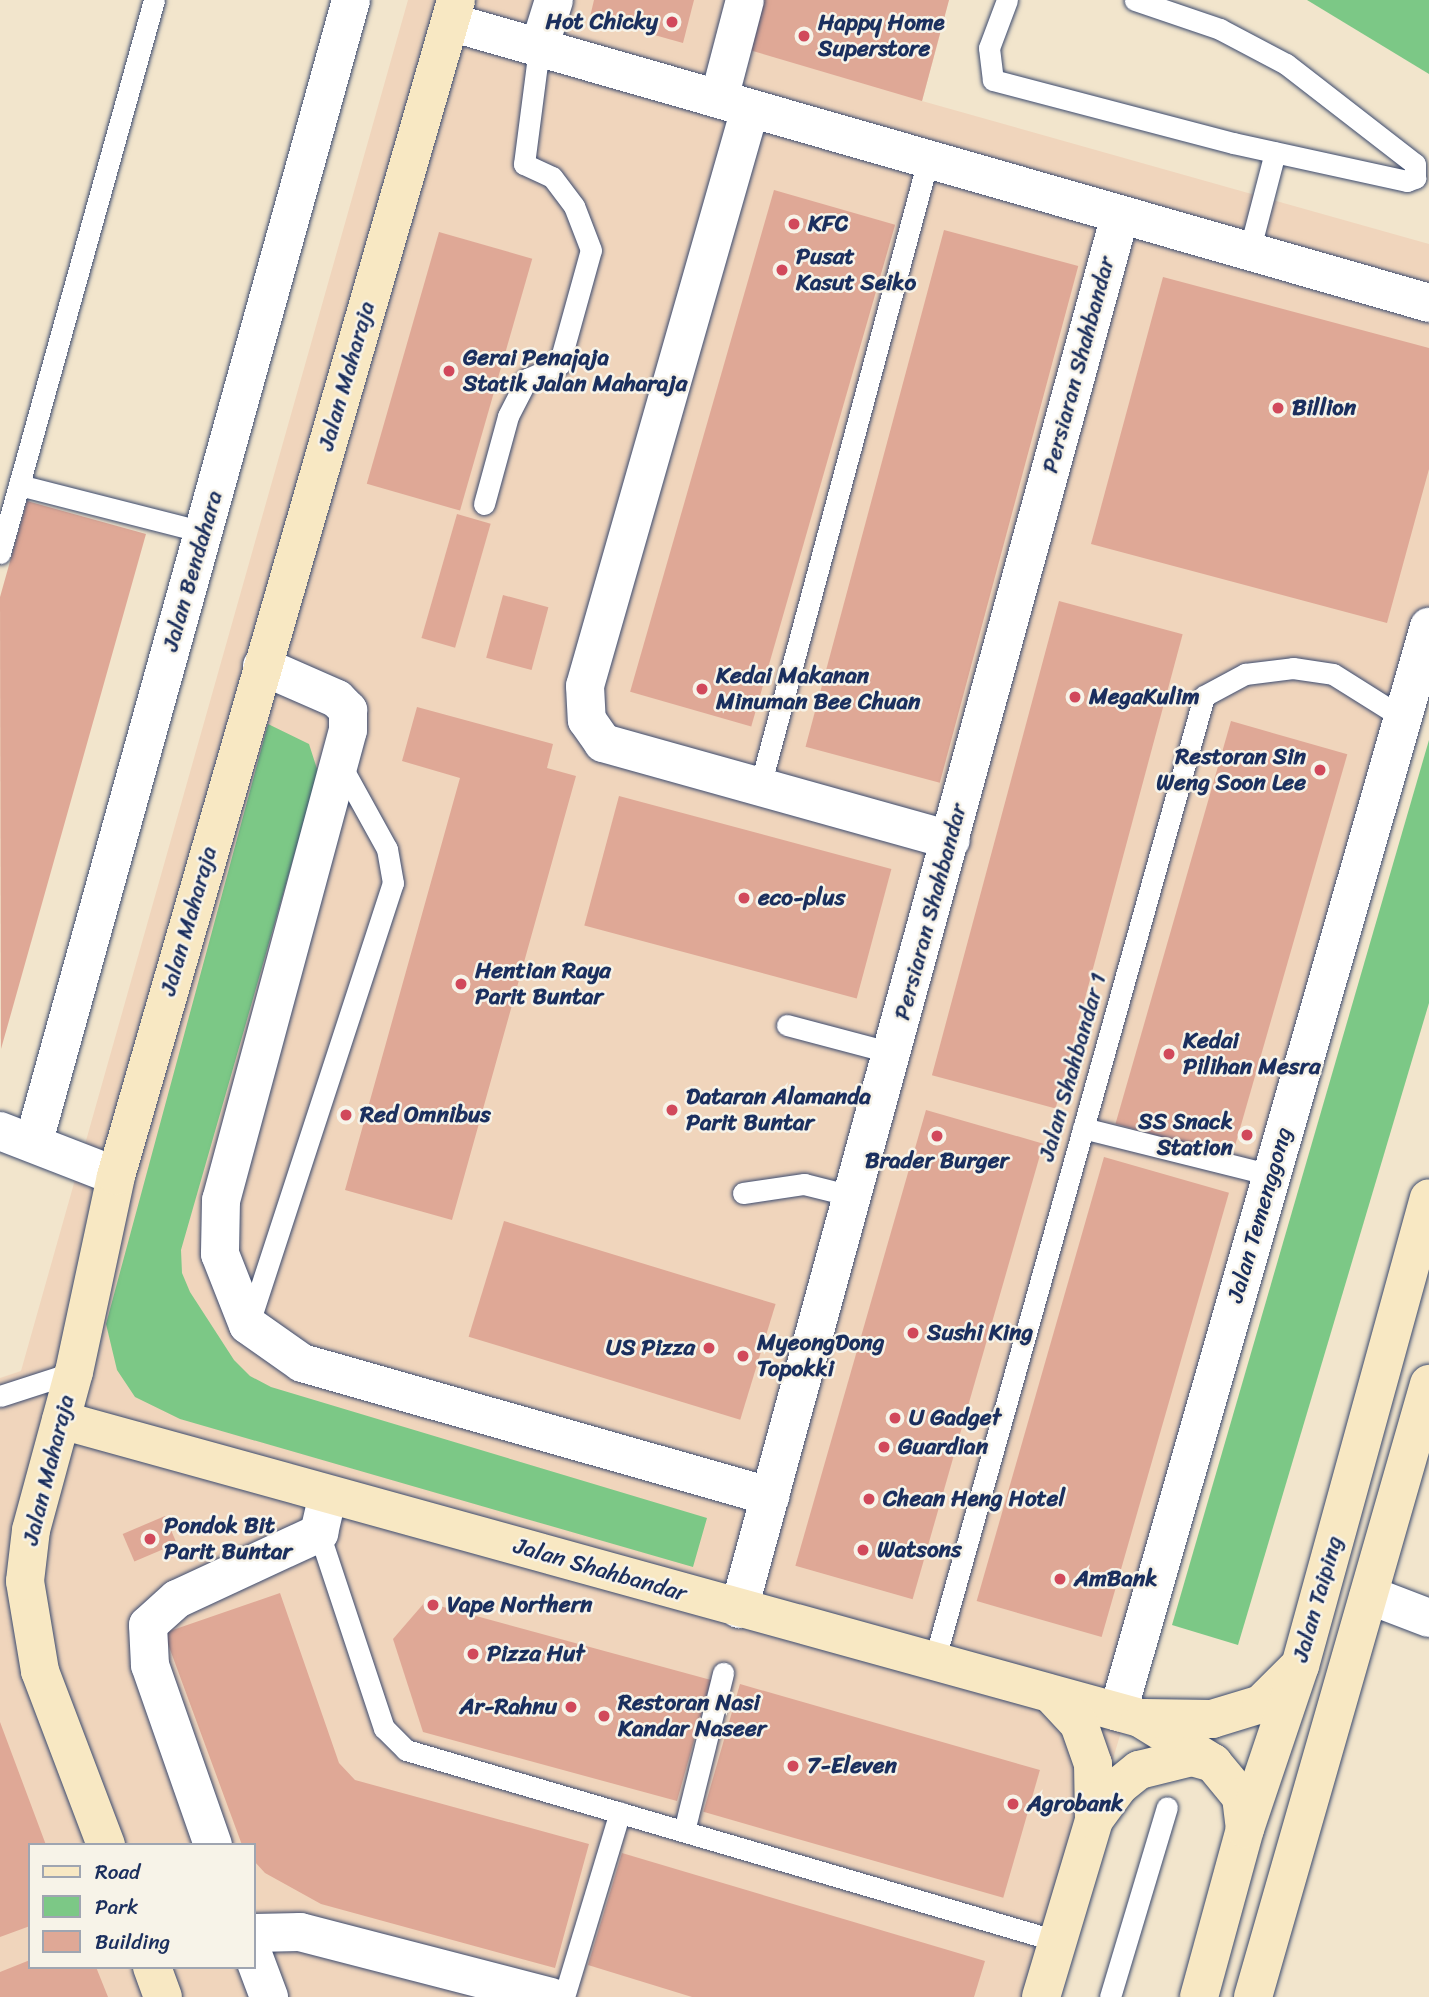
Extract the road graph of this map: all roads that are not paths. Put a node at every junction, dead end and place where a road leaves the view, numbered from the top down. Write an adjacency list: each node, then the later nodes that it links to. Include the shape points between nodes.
1 (154, 0): 15 (lane)
2 (351, 0): 17 (street, Jalan Bendahara)
3 (554, 0): 8 (street)
4 (745, 0): 9 (street)
5 (1007, 0): 10 (lane, via 989,48 993,80)
6 (1135, 0): 10 (lane, via 1220,29 1286,64 1417,170 1415,178 1407,181)
7 (453, 11): 8 (street); 20 (street, Jalan Maharaja)
8 (539, 48): 9 (street); 16 (lane, via 524,164 552,177 574,206 591,250 559,365 527,379 508,416)
9 (734, 104): 11 (street); 23 (street, via 585,686 587,720 603,743)
10 (1275, 152): 13 (lane)
11 (928, 160): 12 (street); 23 (lane)
12 (1120, 215): 13 (street); 24 (street, Persiaran Shahbandar)
13 (1249, 252): 14 (street)
14 (1429, 303)
15 (19, 485): 17 (lane); 18 (lane)
16 (484, 504)
17 (204, 531): 28 (street, Jalan Bendahara)
18 (0, 553)
19 (1429, 627): 21 (street, Jalan Temenggong)
20 (262, 666): 22 (street, via 337,699 348,710); 30 (street, Jalan Maharaja)
21 (1403, 718): 27 (lane, Jalan Shahbandar 1, via 1334,674 1293,668 1245,674 1204,696); 29 (street, Jalan Temenggong)
22 (339, 761): 34 (street, via 221,1200 220,1254); 34 (lane, via 387,849 393,883)
23 (760, 786): 24 (street)
24 (951, 839): 26 (street, Persiaran Shahbandar)
25 (787, 1025): 26 (lane)
26 (892, 1053): 32 (street, Persiaran Shahbandar)
27 (1083, 1128): 29 (lane); 45 (lane, Jalan Shahbandar 1)
28 (17, 1136): 30 (street)
29 (1272, 1175): 49 (street, Jalan Temenggong)
30 (116, 1176): 35 (street, Jalan Maharaja)
31 (743, 1194): 32 (lane, via 804,1184)
32 (852, 1196): 40 (street, Persiaran Shahbandar)
33 (1429, 1198): 46 (street, Jalan Taiping)
34 (248, 1325): 40 (street, via 302,1363)
35 (74, 1372): 37 (lane); 38 (street, Jalan Maharaja)
36 (1429, 1384): 42 (street, Jalan Taiping)
37 (0, 1396)
38 (61, 1420): 39 (street, Jalan Shahbandar); 56 (street, Jalan Maharaja, via 31,1530 25,1581 40,1671)
39 (328, 1495): 41 (street); 43 (street, Jalan Shahbandar)
40 (770, 1496): 43 (street, Persiaran Shahbandar)
41 (319, 1533): 52 (lane, via 384,1728 406,1750); 57 (street, via 177,1599 148,1625 150,1665)
42 (1369, 1595): 44 (street); 69 (street, Jalan Taiping)
43 (738, 1609): 45 (street, Jalan Shahbandar)
44 (1429, 1618)
45 (934, 1662): 48 (street, Jalan Shahbandar)
46 (1300, 1666): 49 (street, Jalan Shahbandar, via 1261,1704 1212,1719); 54 (street, Jalan Taiping)
47 (723, 1673): 55 (lane)
48 (1052, 1695): 49 (street, Jalan Shahbandar); 53 (street, via 1079,1724 1093,1764)
49 (1129, 1715): 50 (street, Jalan Shahbandar)
50 (1213, 1763): 53 (street, via 1192,1757 1139,1770 1119,1786); 54 (street, Jalan Shahbandar, via 1241,1797)
51 (1167, 1807): 67 (lane)
52 (620, 1812): 55 (lane); 65 (lane)
53 (1094, 1820): 59 (street)
54 (1245, 1829): 68 (street, Jalan Taiping)
55 (684, 1831): 59 (lane)
56 (105, 1843)
57 (213, 1843)
58 (256, 1933): 64 (street, via 300,1932)
59 (1057, 1941): 66 (street)
60 (256, 1962): 63 (street)
61 (153, 1969): 62 (street)
62 (163, 1997)
63 (269, 1997)
64 (551, 1997)
65 (564, 1997)
66 (1041, 1997)
67 (1110, 1997)
68 (1199, 1997)
69 (1253, 1997)

